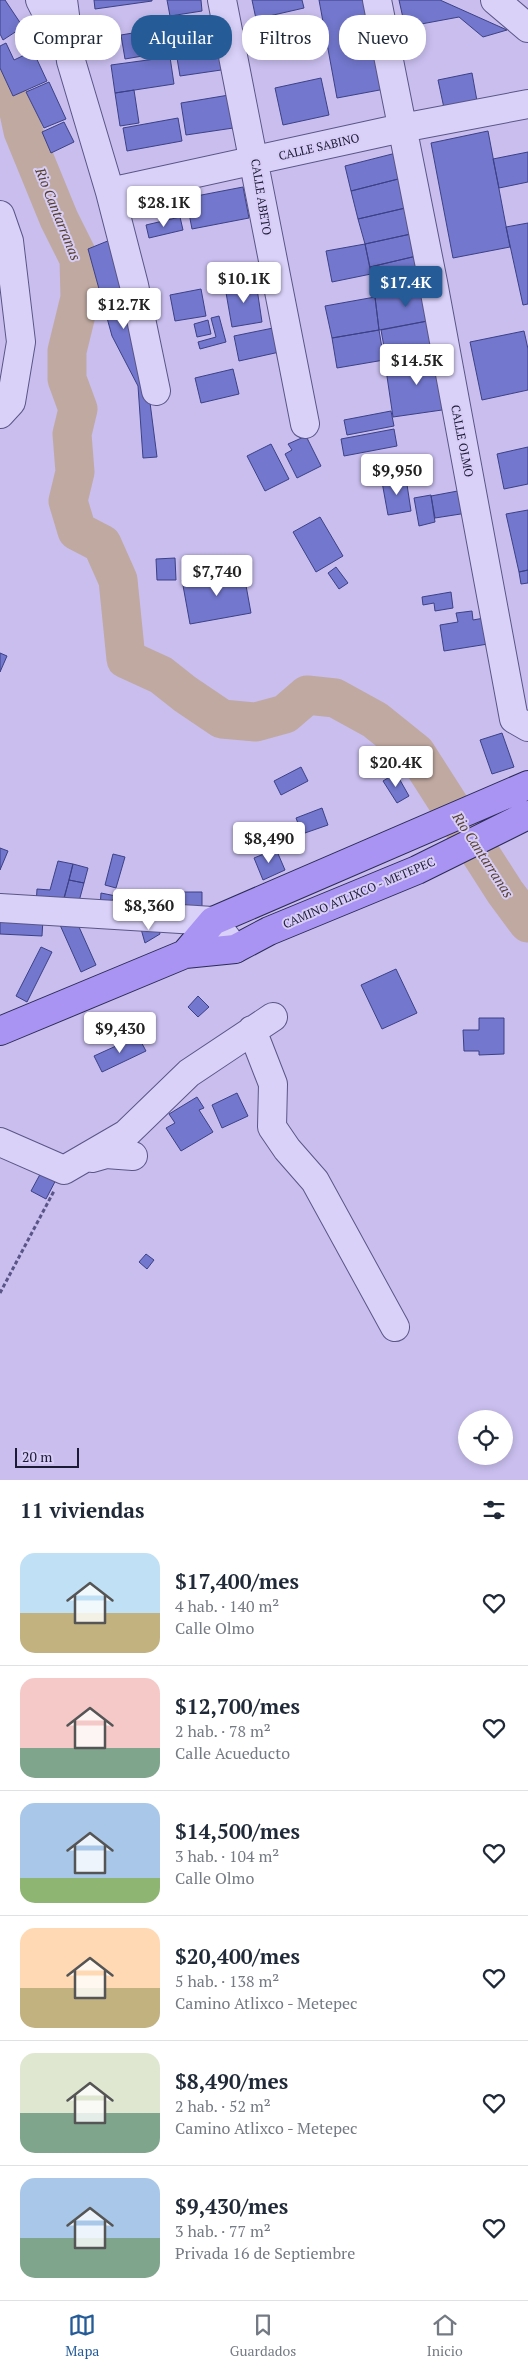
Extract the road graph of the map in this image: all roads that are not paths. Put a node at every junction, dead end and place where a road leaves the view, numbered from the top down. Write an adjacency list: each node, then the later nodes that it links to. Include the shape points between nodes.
1 (40, 0): 7 (street)
2 (63, 0): 7 (street)
3 (222, 0): 10 (street, CALLE ABETO)
4 (377, 0): 9 (street, CALLE OLMO)
5 (495, 0): 6 (street)
6 (528, 28)
7 (71, 61): 11 (street)
8 (528, 104): 9 (street, CALLE SABINO)
9 (402, 128): 10 (street, CALLE SABINO); 16 (street, CALLE OLMO, via 514,719)
10 (256, 162): 11 (street, CALLE SABINO); 15 (street, CALLE ABETO, via 270,253)
11 (110, 192): 13 (street)
12 (0, 215): 14 (street, via 9,241 21,342 12,402)
13 (156, 391)
14 (0, 414)
15 (305, 424)
16 (528, 727)
17 (521, 788): 20 (main road, CAMINO ATLIXCO - METEPEC)
18 (524, 817): 21 (main road, CAMINO ATLIXCO - METEPEC, via 416,870 269,931)
19 (0, 908): 20 (street)
20 (213, 921): 21 (street); 22 (main road, CAMINO ATLIXCO - METEPEC)
21 (235, 949): 22 (main road, CAMINO ATLIXCO - METEPEC)
22 (185, 954): 23 (main road, CAMINO ATLIXCO - METEPEC)
23 (0, 1031)
24 (0, 1142): 26 (street)
25 (133, 1156): 26 (street, via 106,1154)
26 (71, 1166): 27 (street, via 126,1134 189,1073 263,1024 273,1084 272,1128 316,1181)
27 (395, 1327)

